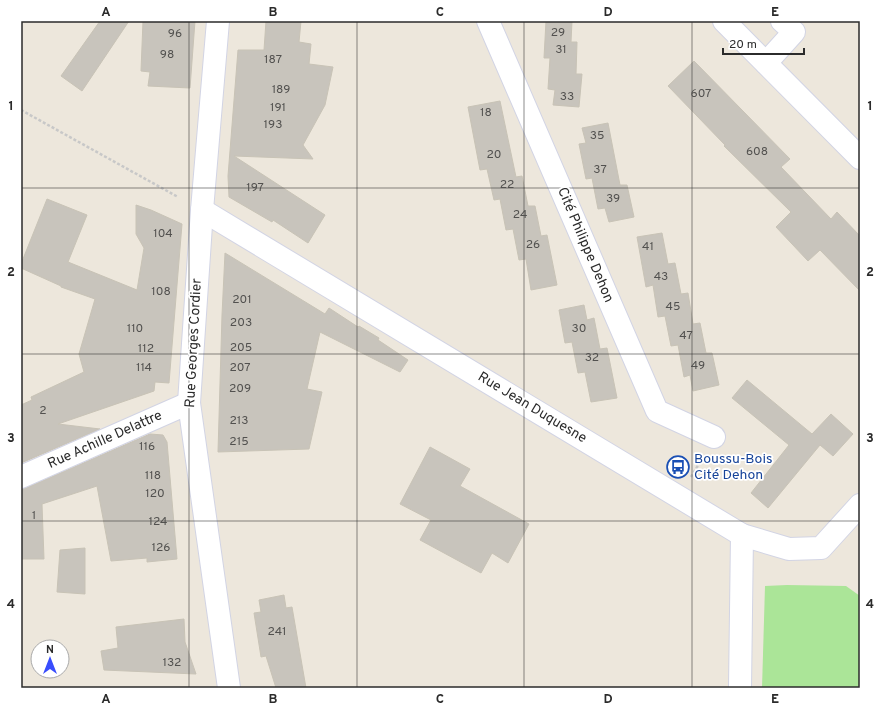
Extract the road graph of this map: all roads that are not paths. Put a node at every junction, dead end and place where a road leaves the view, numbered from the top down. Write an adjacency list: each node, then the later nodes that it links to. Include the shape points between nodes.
1 (218, 21): 7 (street, Rue Georges Cordier)
2 (488, 21): 9 (street, Cité Philippe Dehon, via 657,411)
3 (724, 21): 5 (street)
4 (782, 21): 5 (street, via 794,32)
5 (766, 63): 6 (street)
6 (860, 158)
7 (202, 210): 8 (street, Rue Georges Cordier); 12 (street, Rue Jean Duquesne)
8 (189, 403): 10 (street, Rue Achille Delattre); 13 (street, Rue Georges Cordier)
9 (714, 437)
10 (21, 477)
11 (860, 505): 12 (street, Rue Jean Duquesne, via 821,548 789,549)
12 (742, 535): 14 (street)
13 (229, 688)
14 (740, 688)

